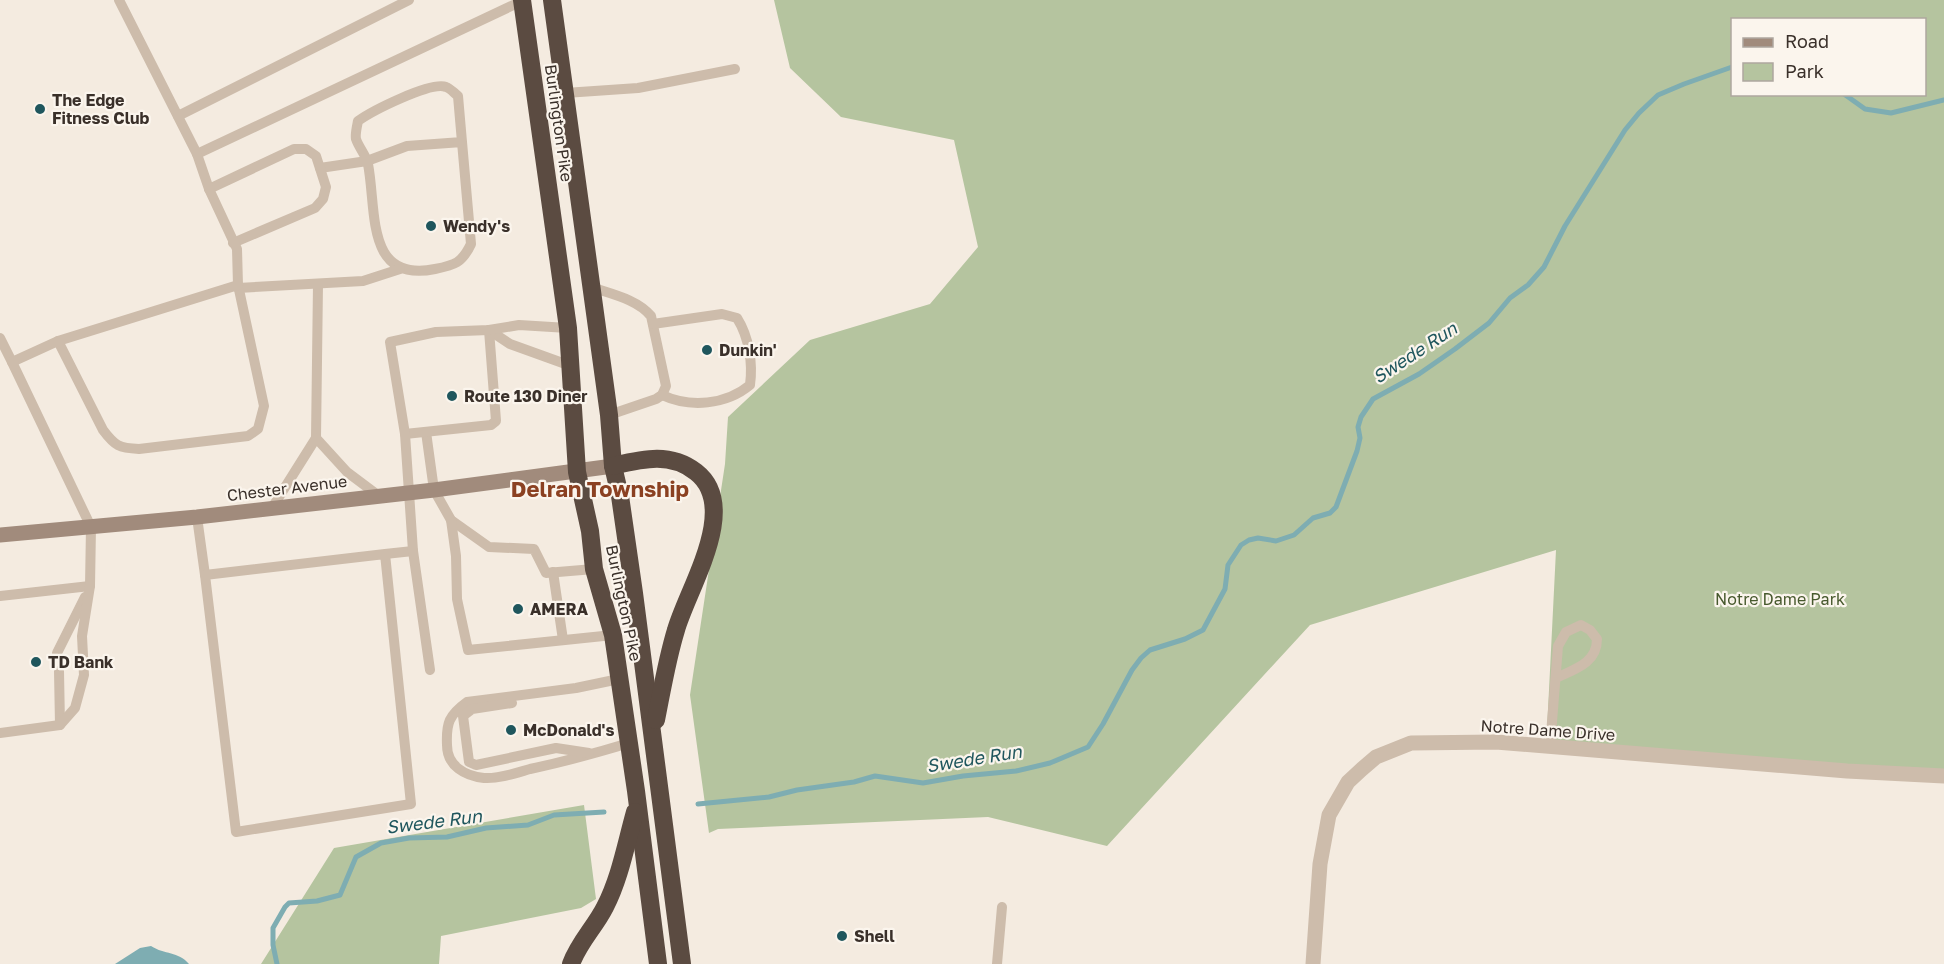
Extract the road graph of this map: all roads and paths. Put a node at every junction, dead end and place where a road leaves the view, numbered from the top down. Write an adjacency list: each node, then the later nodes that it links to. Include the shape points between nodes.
1 (119, 0): 7 (lane)
2 (409, 0): 7 (lane)
3 (522, 0): 9 (lane); 19 (highway, Burlington Pike)
4 (552, 0): 6 (highway, Burlington Pike)
5 (735, 69): 6 (lane, via 638,88)
6 (565, 93): 17 (highway, Burlington Pike)
7 (178, 116): 9 (lane)
8 (462, 142): 10 (lane, via 407,146); 10 (lane, via 458,96 446,87 431,86 358,121 355,138); 14 (lane, via 471,244 465,258 450,266 421,272)
9 (197, 154): 12 (lane)
10 (368, 161): 11 (lane); 14 (lane, via 383,254)
11 (320, 168): 12 (lane, via 316,156 306,149 294,149); 13 (lane, via 326,187 315,208)
12 (209, 189): 13 (lane)
13 (233, 243): 16 (lane, via 237,249)
14 (400, 269): 15 (lane, via 363,281)
15 (318, 284): 16 (lane); 29 (lane)
16 (238, 287): 22 (lane); 22 (lane, via 264,406 258,429 248,436 122,448 103,430)
17 (591, 287): 18 (lane, via 637,304); 26 (highway, Burlington Pike)
18 (652, 320): 25 (lane, via 666,386); 25 (lane, via 722,314 737,318 752,367 750,385 727,398 694,404)
19 (568, 328): 20 (lane, via 519,326); 24 (highway, Burlington Pike)
20 (489, 330): 24 (lane, via 510,344); 27 (lane, via 496,421 491,425); 28 (lane, via 436,332 390,342)
21 (0, 338): 23 (lane)
22 (58, 341): 23 (lane)
23 (12, 362): 38 (lane)
24 (571, 366): 31 (highway, Burlington Pike)
25 (662, 394): 26 (lane)
26 (609, 415): 30 (highway, Burlington Pike)
27 (426, 432): 28 (lane); 32 (lane)
28 (405, 434): 33 (lane)
29 (316, 438): 34 (lane, via 347,472); 35 (lane)
30 (613, 466): 31 (street, Chester Avenue); 57 (highway, Burlington Pike); 57 (highway, via 644,459 669,459 692,469 712,492 712,528 676,628)
31 (577, 472): 32 (street, Chester Avenue); 42 (highway, Burlington Pike)
32 (434, 490): 33 (street, Chester Avenue); 37 (lane)
33 (408, 492): 34 (street, Chester Avenue); 40 (lane)
34 (379, 496): 35 (street, Chester Avenue)
35 (272, 508): 36 (street, Chester Avenue)
36 (196, 517): 38 (street, Chester Avenue); 44 (lane)
37 (451, 520): 43 (lane, via 489,547 534,549 546,573); 48 (lane, via 457,599 468,650)
38 (91, 527): 39 (street, Chester Avenue); 45 (lane)
39 (0, 535)
40 (413, 551): 41 (lane); 50 (lane)
41 (385, 554): 44 (lane); 44 (lane, via 411,804 236,832)
42 (594, 569): 43 (lane); 47 (highway, Burlington Pike)
43 (553, 572): 48 (lane)
44 (205, 575)
45 (90, 586): 46 (lane); 49 (lane); 55 (lane, via 82,636 84,675 75,708)
46 (0, 596)
47 (614, 635): 48 (lane); 53 (highway, Burlington Pike)
48 (563, 640)
49 (57, 653)
50 (430, 670)
51 (59, 671): 55 (lane)
52 (1556, 678): 52 (lane, via 1558,646 1566,632 1581,625 1590,630 1598,639 1597,649 1587,662); 59 (lane)
53 (619, 679): 54 (lane); 58 (highway, Burlington Pike)
54 (555, 690): 60 (lane, via 542,698 471,709 463,716 469,762 476,765 556,748); 60 (lane, via 467,702 455,710 447,725 447,749 453,765 463,773 487,778)
55 (60, 725): 56 (lane)
56 (0, 733)
57 (652, 736): 66 (highway, Burlington Pike)
58 (629, 743): 60 (lane); 62 (highway, Burlington Pike)
59 (1550, 747): 61 (street, Notre Dame Drive); 68 (street, Notre Dame Drive, via 1496,742 1411,743 1376,757 1362,769 1348,782 1329,815 1320,864)
60 (594, 754)
61 (1944, 776)
62 (638, 804): 64 (highway, via 604,909 576,949); 65 (highway, Burlington Pike)
63 (1002, 907): 67 (lane)
64 (571, 964)
65 (658, 964)
66 (682, 964)
67 (997, 964)
68 (1313, 964)

